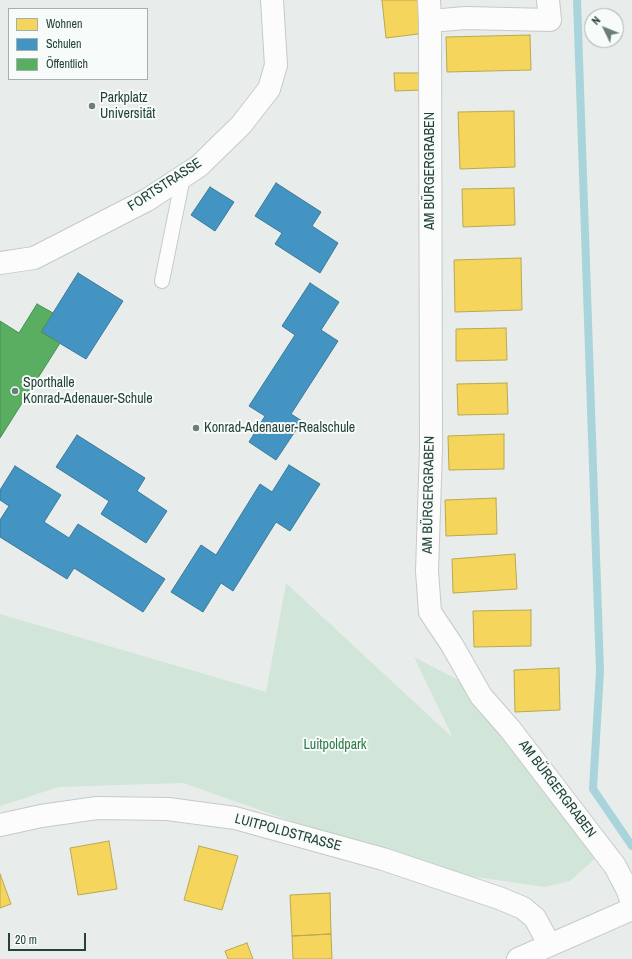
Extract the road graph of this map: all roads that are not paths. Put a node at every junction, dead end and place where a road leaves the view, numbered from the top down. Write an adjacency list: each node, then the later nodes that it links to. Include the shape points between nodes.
1 (272, 0): 5 (street, FORTSTRASSE, via 276,65 269,89 241,125 199,166)
2 (429, 0): 4 (street, AM BÜRGERGRABEN)
3 (548, 0): 4 (street, via 550,20 466,18)
4 (430, 21): 9 (street, AM BÜRGERGRABEN, via 430,448 427,571 430,612 481,696 510,729 615,866)
5 (183, 176): 6 (street, FORTSTRASSE, via 147,200 34,258); 7 (lane)
6 (0, 263)
7 (162, 280)
8 (0, 825): 11 (street, LUITPOLDSTRASSE, via 97,808 168,809 235,818 383,859 499,898 523,908 535,918)
9 (632, 904)
10 (632, 908): 11 (street)
11 (550, 944): 12 (street)
12 (518, 959)

